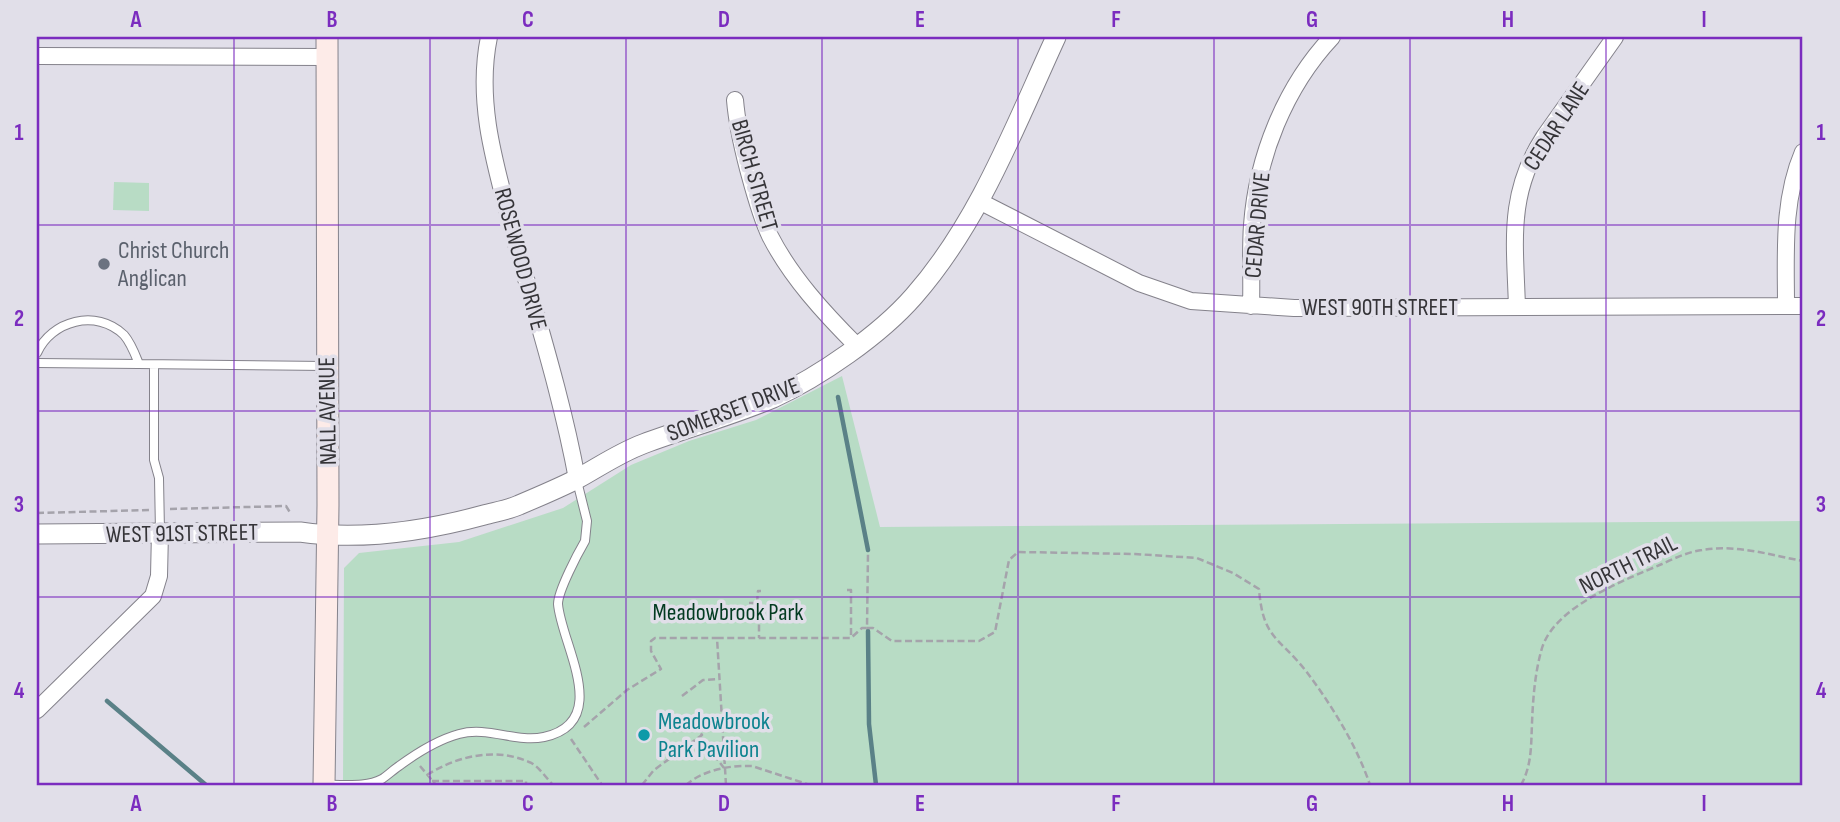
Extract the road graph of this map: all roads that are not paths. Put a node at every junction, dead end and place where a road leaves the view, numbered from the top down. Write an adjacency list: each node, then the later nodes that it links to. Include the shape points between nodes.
1 (489, 37): 20 (street, ROSEWOOD DRIVE, via 484,97 493,155)
2 (1056, 37): 9 (street, SOMERSET DRIVE)
3 (1332, 37): 10 (street, CEDAR DRIVE, via 1296,84 1263,161 1252,225)
4 (1615, 37): 13 (street, CEDAR LANE, via 1544,136 1522,180 1516,209)
5 (327, 47): 6 (street); 19 (main road, NALL AVENUE)
6 (37, 56)
7 (735, 100): 14 (street, BIRCH STREET, via 737,125 770,236 807,291)
8 (1803, 152): 11 (street, via 1789,199)
9 (979, 201): 10 (street, WEST 90TH STREET, via 1164,293 1191,301); 14 (street, SOMERSET DRIVE, via 915,296)
10 (1251, 306): 13 (street, WEST 90TH STREET)
11 (1786, 306): 12 (street, WEST 90TH STREET); 13 (street, WEST 90TH STREET)
12 (1803, 306)
13 (1517, 307)
14 (857, 346): 20 (street, SOMERSET DRIVE, via 773,398 640,445)
15 (37, 354): 17 (lane, via 52,331 90,321 125,336)
16 (37, 363): 17 (lane)
17 (139, 364): 18 (lane)
18 (154, 365): 19 (lane); 21 (lane)
19 (326, 366): 23 (main road, NALL AVENUE)
20 (577, 479): 23 (street, SOMERSET DRIVE, via 516,506 436,527); 25 (lane, via 587,530 558,601 578,676 580,706 571,721 545,737 465,733 423,749 382,779)
21 (160, 532): 22 (street, WEST 91ST STREET); 23 (street, WEST 91ST STREET); 24 (street, via 159,576 153,596)
22 (37, 534)
23 (328, 536): 25 (main road, NALL AVENUE)
24 (37, 710)
25 (324, 785)

